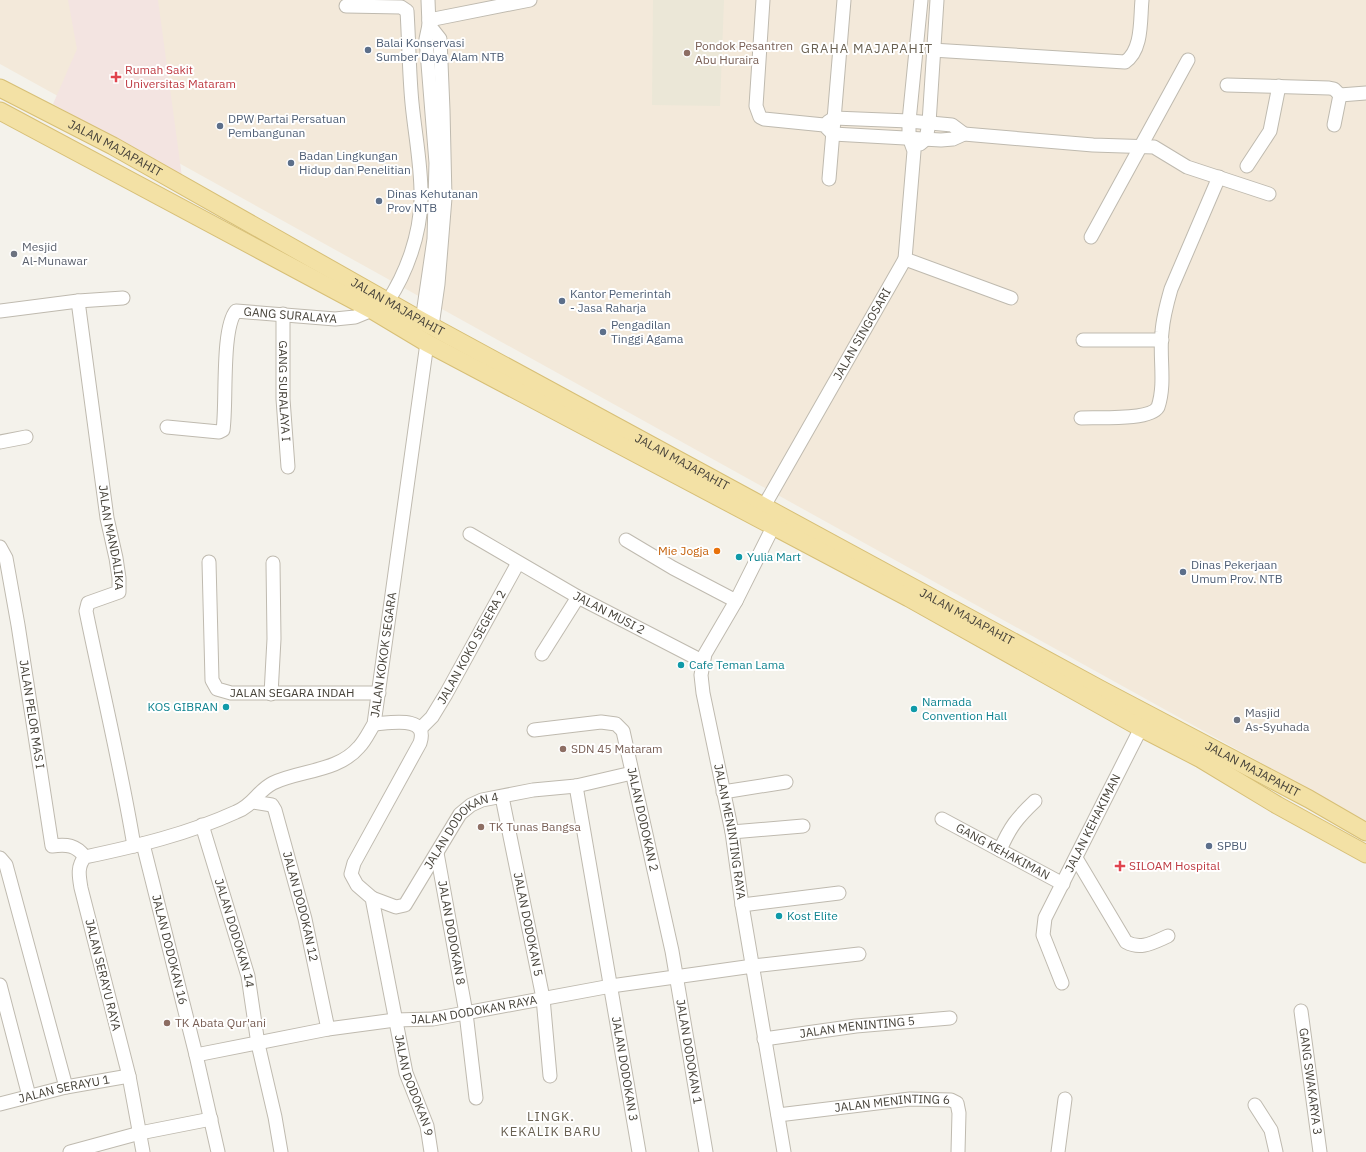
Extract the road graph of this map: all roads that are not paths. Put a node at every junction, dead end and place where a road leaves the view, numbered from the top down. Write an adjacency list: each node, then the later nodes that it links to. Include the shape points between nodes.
1 (428, 0): 9 (street)
2 (530, 0): 9 (street)
3 (763, 0): 22 (street, via 757,112 764,119)
4 (844, 0): 22 (street)
5 (921, 0): 19 (street)
6 (937, 0): 10 (street)
7 (1142, 0): 10 (street, via 1135,52 1125,62)
8 (346, 6): 38 (street, via 401,7 407,11 421,200 419,224 406,266)
9 (429, 23): 42 (street, via 426,39 436,163 434,240)
10 (932, 50): 20 (street)
11 (1188, 60): 27 (street)
12 (1227, 85): 13 (street)
13 (1279, 86): 16 (street, via 1329,88); 29 (street, via 1270,131)
14 (0, 88): 18 (main road, JALAN MAJAPAHIT)
15 (1366, 93): 16 (street)
16 (1340, 95): 21 (street)
17 (0, 111): 23 (main road, JALAN MAJAPAHIT)
18 (52, 115): 23 (main road); 38 (main road, JALAN MAJAPAHIT, via 113,146)
19 (909, 121): 20 (street); 22 (street); 25 (street)
20 (928, 123): 24 (street, via 952,125); 26 (street)
21 (1334, 124)
22 (830, 126): 25 (street); 31 (street)
23 (40, 133): 39 (main road, JALAN MAJAPAHIT)
24 (964, 134): 26 (street, via 953,139); 27 (street, via 1093,145)
25 (909, 137): 26 (street); 28 (street)
26 (926, 138): 28 (street)
27 (1141, 146): 30 (street, via 1154,147 1187,167); 33 (street)
28 (914, 151): 34 (street)
29 (1248, 166)
30 (1219, 177): 32 (street); 44 (street, via 1171,290)
31 (830, 179)
32 (1269, 194)
33 (1091, 237)
34 (905, 260): 36 (street); 52 (street, JALAN SINGOSARI)
35 (123, 298): 37 (street)
36 (1011, 298)
37 (78, 301): 40 (street); 84 (street, JALAN MANDALIKA, via 107,518 119,578 119,592 88,603 86,611 102,693)
38 (388, 301): 42 (main road, JALAN MAJAPAHIT)
39 (372, 310): 41 (street, GANG SURALAYA, via 355,317 335,319); 45 (main road, JALAN MAJAPAHIT)
40 (0, 311)
41 (283, 314): 47 (street, GANG SURALAYA, via 241,310 233,315 224,369 222,432); 50 (street, GANG SURALAYA I, via 283,399)
42 (427, 324): 51 (main road, JALAN MAJAPAHIT)
43 (1083, 340): 44 (street)
44 (1162, 340): 46 (street, via 1160,401 1156,410 1142,416)
45 (428, 343): 51 (main road, JALAN MAJAPAHIT); 65 (street, JALAN KOKOK SEGARA)
46 (1081, 418)
47 (167, 427)
48 (26, 437): 49 (street)
49 (0, 442)
50 (288, 467)
51 (693, 476): 52 (main road, JALAN MAJAPAHIT); 53 (main road, JALAN MAJAPAHIT)
52 (764, 506): 64 (main road, JALAN MAJAPAHIT)
53 (773, 527): 61 (street, JALAN MENINTING RAYA); 64 (main road, JALAN MAJAPAHIT)
54 (470, 534): 58 (street, JALAN MUSI 2)
55 (626, 540): 61 (street)
56 (0, 547): 88 (street, JALAN PELOR MAS I, via 6,558 18,625 52,846 69,844)
57 (209, 562): 66 (street, JALAN SEGARA INDAH, via 214,687 221,692)
58 (518, 563): 60 (street, JALAN MUSI 2); 71 (street, JALAN KOKO SEGERA 2, via 443,700)
59 (273, 564): 66 (street, via 274,639)
60 (578, 596): 62 (street); 63 (street, JALAN MUSI 2)
61 (736, 601): 63 (street, JALAN MENINTING RAYA)
62 (542, 654)
63 (702, 661): 75 (street, JALAN MENINTING RAYA, via 702,689)
64 (1073, 682): 67 (main road, JALAN MAJAPAHIT)
65 (379, 693): 66 (street, JALAN SEGARA INDAH); 68 (street, JALAN KOKOK SEGARA)
66 (271, 694)
67 (1103, 698): 69 (main road, JALAN MAJAPAHIT); 83 (main road, JALAN MAJAPAHIT, via 1309,799)
68 (374, 724): 71 (street, via 408,722 416,724); 78 (street, JALAN KOKOK SEGARA, via 359,748 347,758 275,782 263,788)
69 (1141, 728): 87 (main road, JALAN MAJAPAHIT, via 1201,759 1277,806); 90 (street, JALAN KEHAKIMAN)
70 (534, 730): 72 (street, JALAN DODOKAN 2, via 601,722 619,726 623,731)
71 (421, 732): 93 (street, JALAN KOKO SEGERA 2, via 420,743 351,869 352,878)
72 (632, 773): 74 (street, JALAN DODOKAN 4); 96 (street, JALAN DODOKAN 2)
73 (786, 782): 75 (street)
74 (576, 786): 76 (street, JALAN DODOKAN 4, via 533,790); 102 (street)
75 (723, 792): 82 (street, JALAN MENINTING RAYA)
76 (502, 797): 86 (street, JALAN DODOKAN 4, via 482,800 465,809); 103 (street, JALAN DODOKAN 5)
77 (1035, 801): 85 (street, via 1009,829)
78 (253, 802): 80 (street, JALAN KOKOK SEGARA, via 237,812); 108 (street, JALAN DODOKAN 12, via 272,805 275,810 305,919)
79 (942, 819): 85 (street, GANG KEHAKIMAN)
80 (202, 825): 84 (street, JALAN KOKOK SEGARA); 110 (street, JALAN DODOKAN 14, via 248,976)
81 (803, 826): 82 (street)
82 (732, 832): 94 (street, JALAN MENINTING RAYA)
83 (1366, 832)
84 (138, 845): 88 (street); 111 (street, JALAN DODOKAN 16)
85 (1000, 850): 91 (street, GANG KEHAKIMAN)
86 (437, 853): 93 (street, JALAN DODOKAN 4, via 405,905 396,907); 105 (street, JALAN DODOKAN 8)
87 (1366, 854)
88 (85, 857): 112 (street, JALAN SERAYU RAYA, via 79,867 81,888)
89 (0, 858): 114 (street, via 6,865)
90 (1076, 858): 91 (street, JALAN KEHAKIMAN); 95 (street, via 1126,942 1138,947)
91 (1063, 884): 100 (street, JALAN KEHAKIMAN, via 1045,918 1043,935)
92 (839, 893): 94 (street)
93 (372, 898): 107 (street, JALAN DODOKAN 9)
94 (742, 905): 98 (street, JALAN MENINTING RAYA)
95 (1168, 936)
96 (672, 951): 99 (street, JALAN DODOKAN 1)
97 (859, 954): 98 (street, JALAN DODOKAN RAYA)
98 (753, 966): 99 (street, JALAN DODOKAN RAYA); 109 (street, JALAN MENINTING RAYA)
99 (676, 977): 102 (street, JALAN DODOKAN RAYA); 129 (street, JALAN DODOKAN 1)
100 (1062, 983)
101 (0, 986): 115 (street)
102 (611, 986): 103 (street, JALAN DODOKAN RAYA); 128 (street, JALAN DODOKAN 3)
103 (543, 998): 105 (street, JALAN DODOKAN RAYA); 113 (street, JALAN DODOKAN 5)
104 (1301, 1011): 134 (street, GANG SWAKARYA 3)
105 (466, 1013): 107 (street, JALAN DODOKAN RAYA, via 433,1019); 116 (street, JALAN DODOKAN 8)
106 (950, 1018): 109 (street, JALAN MENINTING 5, via 856,1026)
107 (395, 1020): 108 (street, JALAN DODOKAN RAYA); 127 (street, JALAN DODOKAN 9, via 406,1073 427,1126)
108 (328, 1029): 110 (street, JALAN DODOKAN RAYA)
109 (764, 1039): 120 (street, JALAN MENINTING RAYA)
110 (258, 1044): 111 (street, JALAN DODOKAN RAYA); 126 (street, JALAN DODOKAN 14)
111 (196, 1055): 121 (street, JALAN DODOKAN 16)
112 (130, 1076): 114 (street, JALAN SERAYU 1); 122 (street, JALAN SERAYU RAYA)
113 (550, 1076)
114 (66, 1087): 115 (street, JALAN SERAYU 1)
115 (29, 1096): 118 (street, JALAN SERAYU 1)
116 (476, 1098)
117 (1065, 1099): 132 (street)
118 (0, 1104)
119 (1255, 1105): 133 (street, via 1271,1130)
120 (778, 1115): 130 (street, JALAN MENINTING RAYA); 131 (street, JALAN MENINTING 6, via 910,1099 951,1100 957,1103 959,1113)
121 (211, 1119): 122 (street); 125 (street, JALAN DODOKAN 16)
122 (140, 1133): 123 (street); 124 (street, JALAN SERAYU RAYA)
123 (70, 1152)
124 (143, 1152)
125 (218, 1152)
126 (281, 1152)
127 (431, 1152)
128 (639, 1152)
129 (706, 1152)
130 (784, 1152)
131 (958, 1152)
132 (1058, 1152)
133 (1276, 1152)
134 (1320, 1152)

